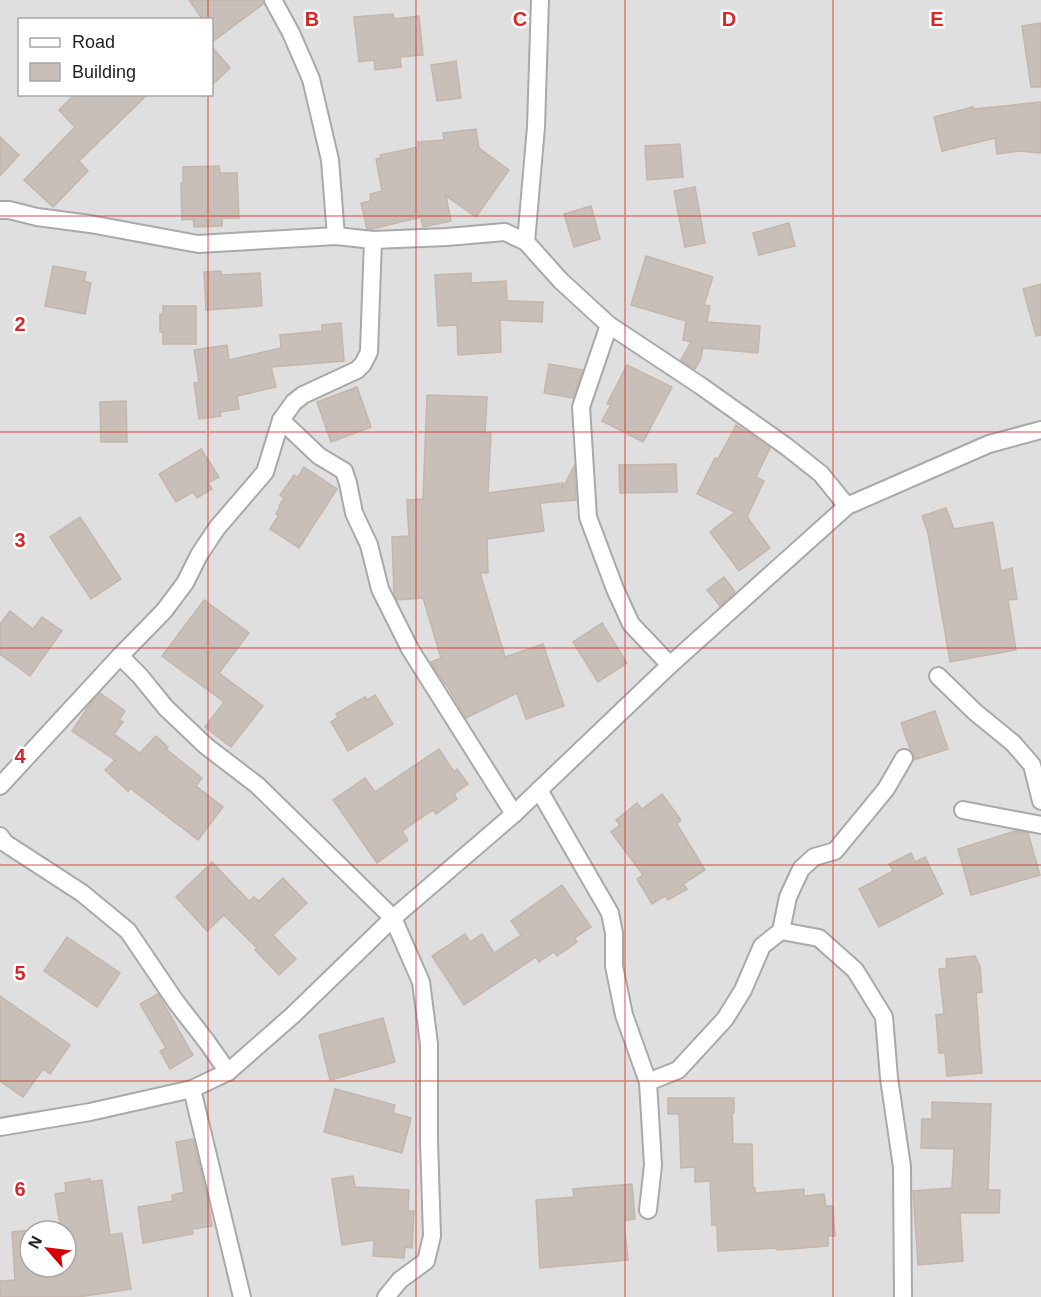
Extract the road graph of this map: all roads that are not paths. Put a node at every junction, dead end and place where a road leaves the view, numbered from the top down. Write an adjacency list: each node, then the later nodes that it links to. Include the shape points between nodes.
1 (273, 0): 4 (street, via 311,79 330,160)
2 (540, 0): 6 (street, via 536,127)
3 (0, 210): 4 (street, via 198,244)
4 (336, 236): 5 (street)
5 (373, 240): 6 (street, via 505,232); 8 (street, via 369,352 363,364 303,395)
6 (526, 242): 7 (street)
7 (609, 325): 10 (street, via 787,447 821,474); 12 (street, via 581,407 588,517 631,624)
8 (281, 420): 11 (street, via 265,472 217,528 171,602); 19 (street, via 319,456 344,471 380,589 410,650)
9 (1041, 430): 10 (street, via 989,444)
10 (847, 506): 12 (street)
11 (120, 656): 15 (street); 22 (street, via 166,708 206,746 257,785)
12 (670, 665): 16 (street)
13 (938, 676): 17 (street, via 1032,765)
14 (904, 758): 23 (street, via 886,789 835,851 814,857 801,869 788,897)
15 (0, 786)
16 (539, 790): 19 (street); 25 (street, via 610,913 614,966 624,1015)
17 (1041, 801)
18 (963, 810): 20 (street)
19 (514, 814): 22 (street)
20 (1041, 825)
21 (0, 836): 24 (street, via 4,843 81,893 128,931)
22 (393, 918): 24 (street); 30 (street, via 421,982 429,1044 432,1236 426,1261 400,1280)
23 (781, 931): 25 (street, via 762,946 743,990 724,1019 678,1070); 31 (street, via 819,938 855,970 884,1017 902,1167)
24 (228, 1072): 26 (street)
25 (648, 1083): 28 (street, via 653,1165)
26 (192, 1089): 27 (street, via 90,1113); 29 (street)
27 (0, 1127)
28 (648, 1210)
29 (242, 1297)
30 (386, 1297)
31 (903, 1297)

